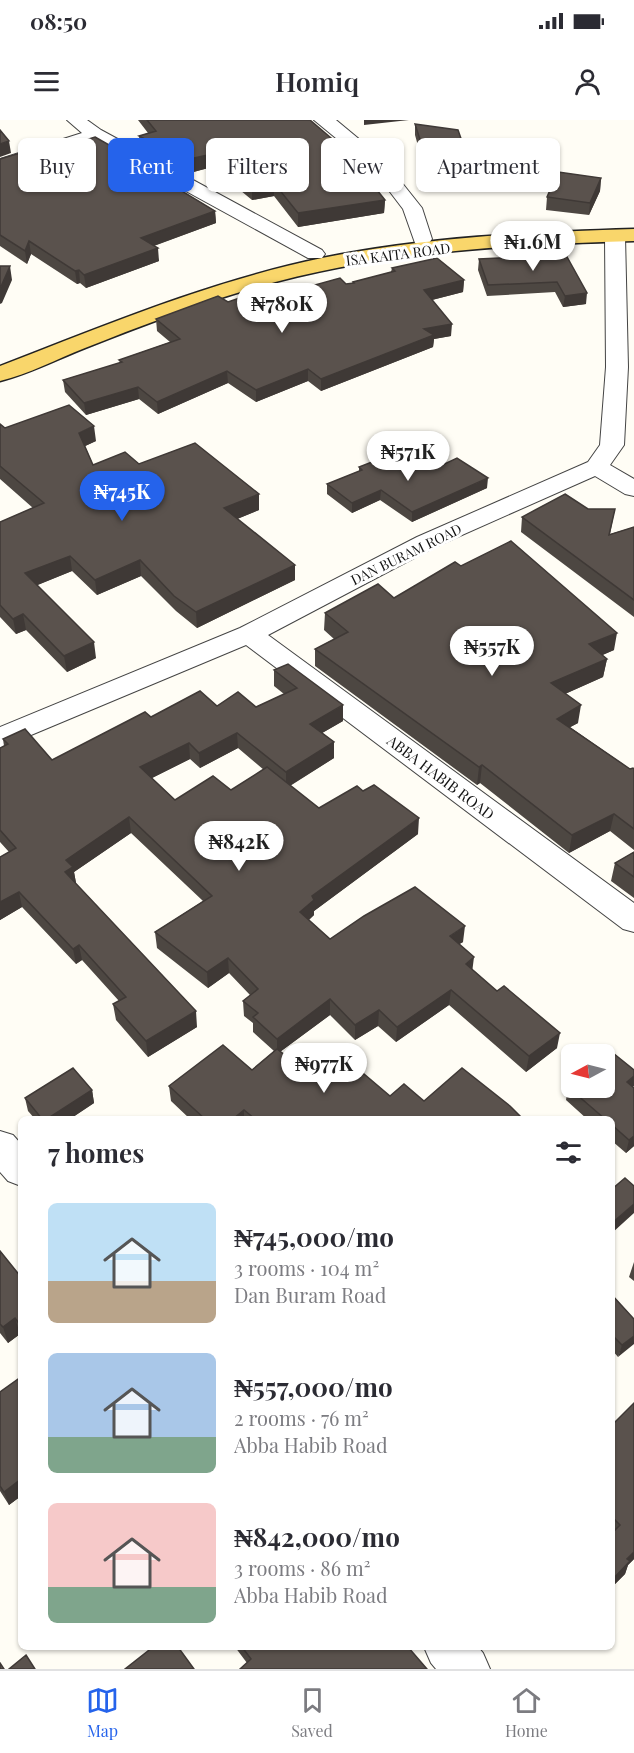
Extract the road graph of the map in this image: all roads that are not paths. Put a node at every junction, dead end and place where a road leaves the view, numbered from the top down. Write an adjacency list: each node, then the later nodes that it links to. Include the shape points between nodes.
1 (76, 120): 3 (street)
2 (323, 120): 6 (street, via 376,163 412,207)
3 (95, 134): 4 (street); 7 (street)
4 (0, 165)
5 (628, 232): 6 (main road, ISA KAITA ROAD); 8 (main road, ISA KAITA ROAD, via 425,249 321,264); 10 (street)
6 (422, 239): 7 (main road, ISA KAITA ROAD)
7 (315, 254): 8 (main road, ISA KAITA ROAD, via 198,284)
8 (106, 326): 9 (main road, ISA KAITA ROAD); 11 (main road, ISA KAITA ROAD)
9 (0, 358)
10 (626, 367): 12 (street, via 612,445)
11 (0, 374)
12 (596, 467): 13 (street); 14 (street, DAN BURAM ROAD, via 426,542)
13 (634, 489)
14 (249, 634): 15 (street, DAN BURAM ROAD); 16 (street, ABBA HABIB ROAD)
15 (0, 738)
16 (634, 920)
17 (0, 1146): 18 (street)
18 (18, 1167)
19 (450, 1650): 20 (street)
20 (467, 1669)

